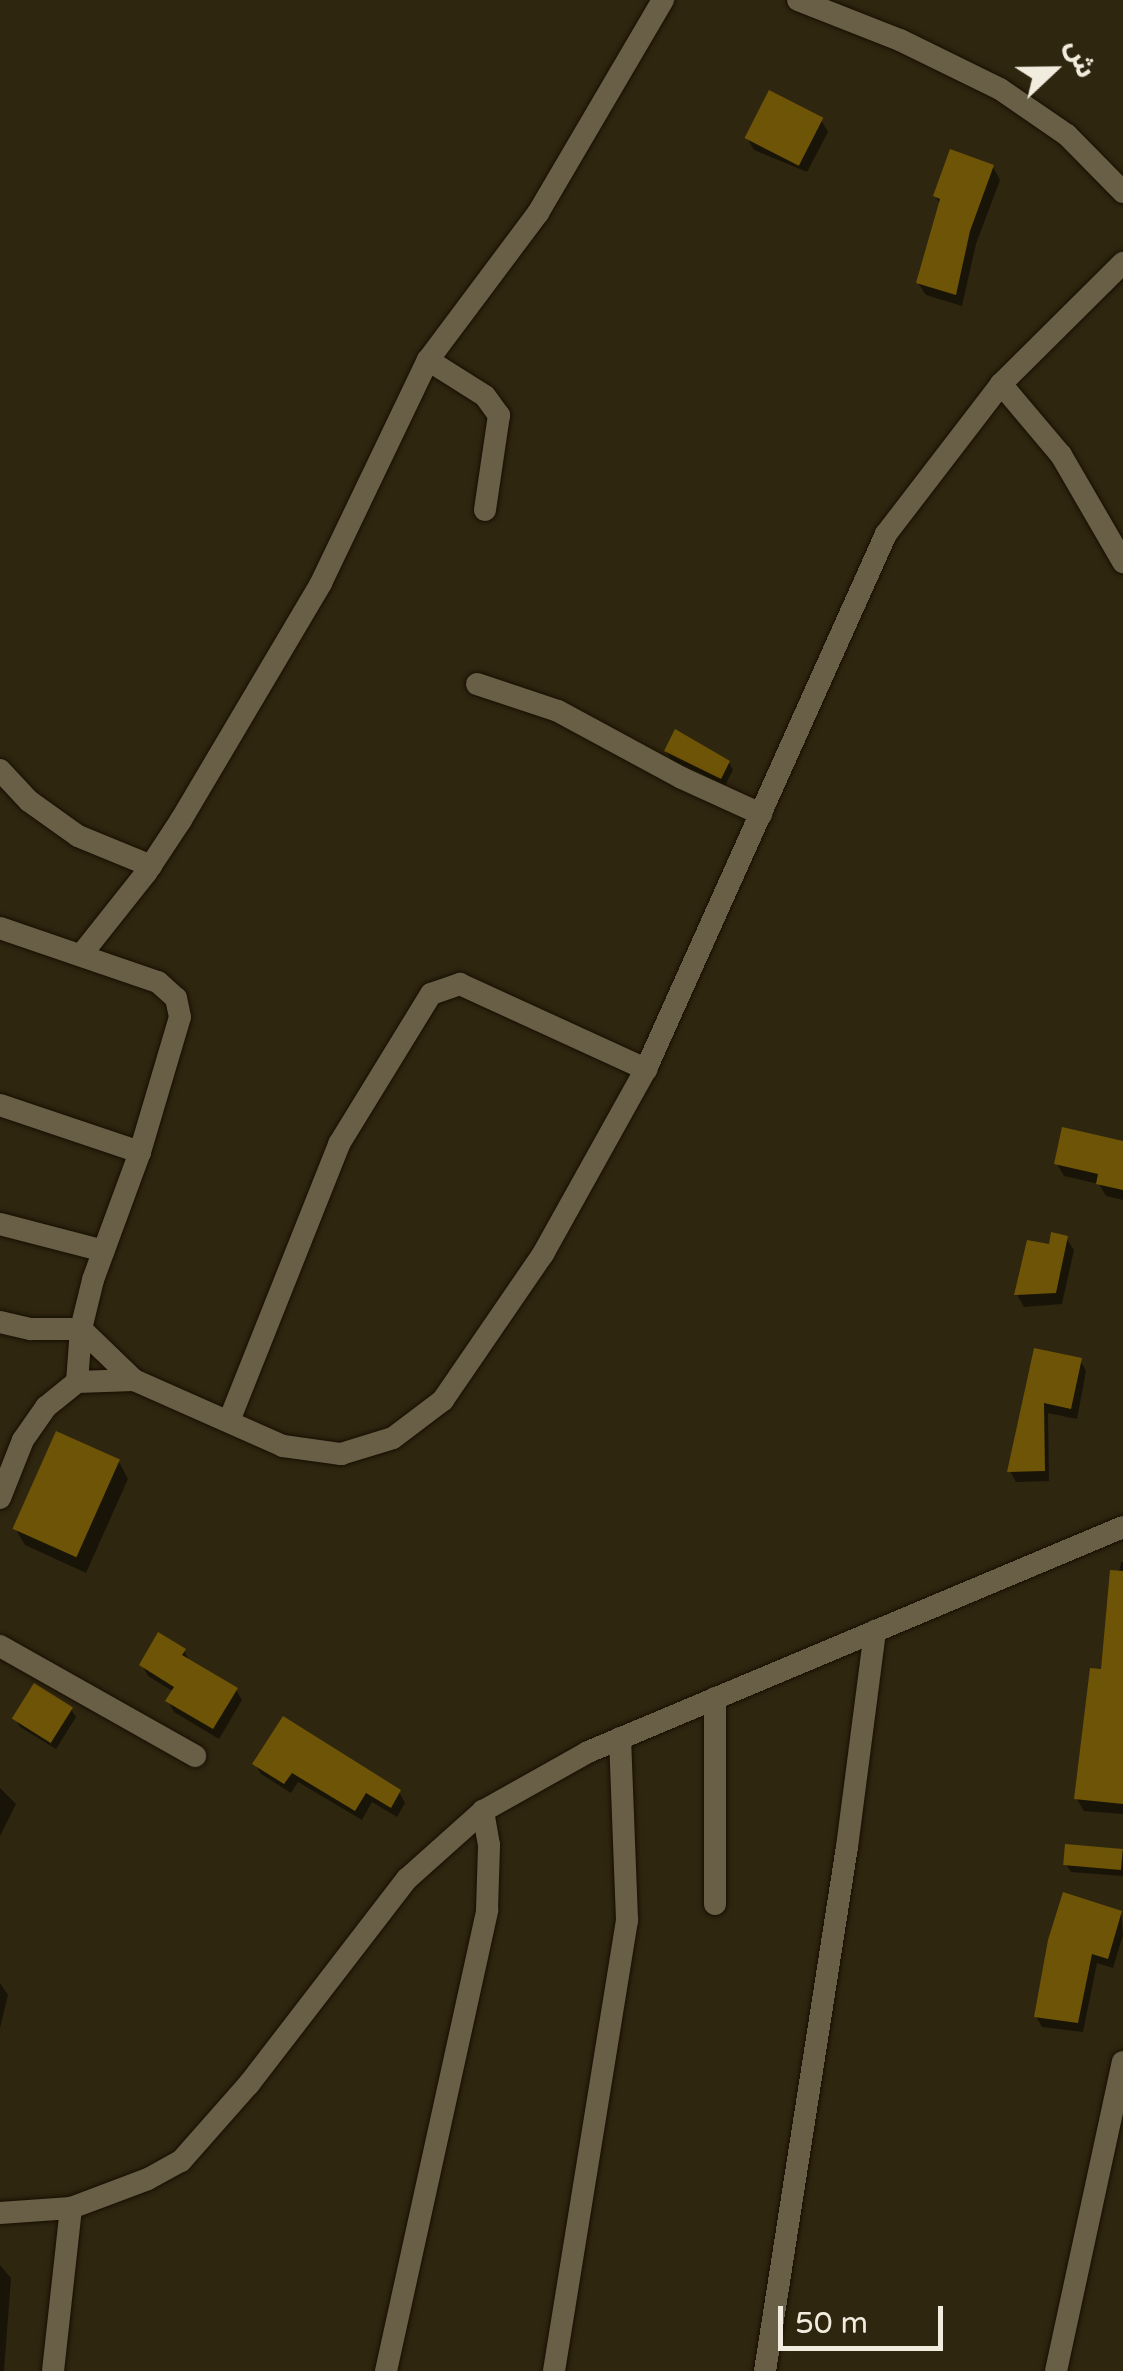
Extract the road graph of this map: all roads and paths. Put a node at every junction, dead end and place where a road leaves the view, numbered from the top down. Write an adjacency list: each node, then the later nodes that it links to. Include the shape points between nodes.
1 (663, 0): 5 (street, via 538,213)
2 (798, 0): 3 (street, via 1000,89)
3 (1118, 174)
4 (1123, 263): 6 (street)
5 (428, 360): 7 (street, via 485,396 500,415); 12 (street, via 321,583)
6 (1002, 384): 8 (street, via 1062,455); 11 (street, via 886,534)
7 (485, 510)
8 (1123, 562)
9 (476, 684): 11 (street, via 558,710)
10 (0, 770): 12 (street, via 78,836)
11 (761, 814): 15 (street)
12 (151, 866): 14 (street)
13 (0, 928): 14 (street)
14 (81, 955): 17 (street, via 158,982 176,998 175,1041)
15 (646, 1068): 24 (street, via 543,1254 463,1373 422,1420 370,1448 342,1454 283,1446); 24 (street, via 460,984 431,994 338,1144)
16 (0, 1105): 17 (street)
17 (140, 1152): 19 (street)
18 (0, 1224): 19 (street)
19 (104, 1251): 21 (street)
20 (0, 1322): 21 (street)
21 (80, 1329): 22 (street); 23 (street)
22 (134, 1380): 23 (street); 24 (street)
23 (77, 1382): 25 (street, via 46,1407 23,1440)
24 (229, 1421)
25 (0, 1498)
26 (1123, 1527): 27 (street)
27 (875, 1631): 29 (street); 40 (street)
28 (0, 1646): 31 (street)
29 (715, 1698): 30 (street); 33 (street)
30 (620, 1738): 32 (street); 39 (street, via 627,1920)
31 (194, 1756)
32 (483, 1811): 35 (street, via 407,1880 181,2161); 38 (street, via 487,1910)
33 (715, 1904)
34 (1123, 2062): 41 (street)
35 (71, 2208): 36 (street); 37 (street)
36 (0, 2213)
37 (53, 2371)
38 (386, 2371)
39 (554, 2371)
40 (764, 2371)
41 (1056, 2371)

